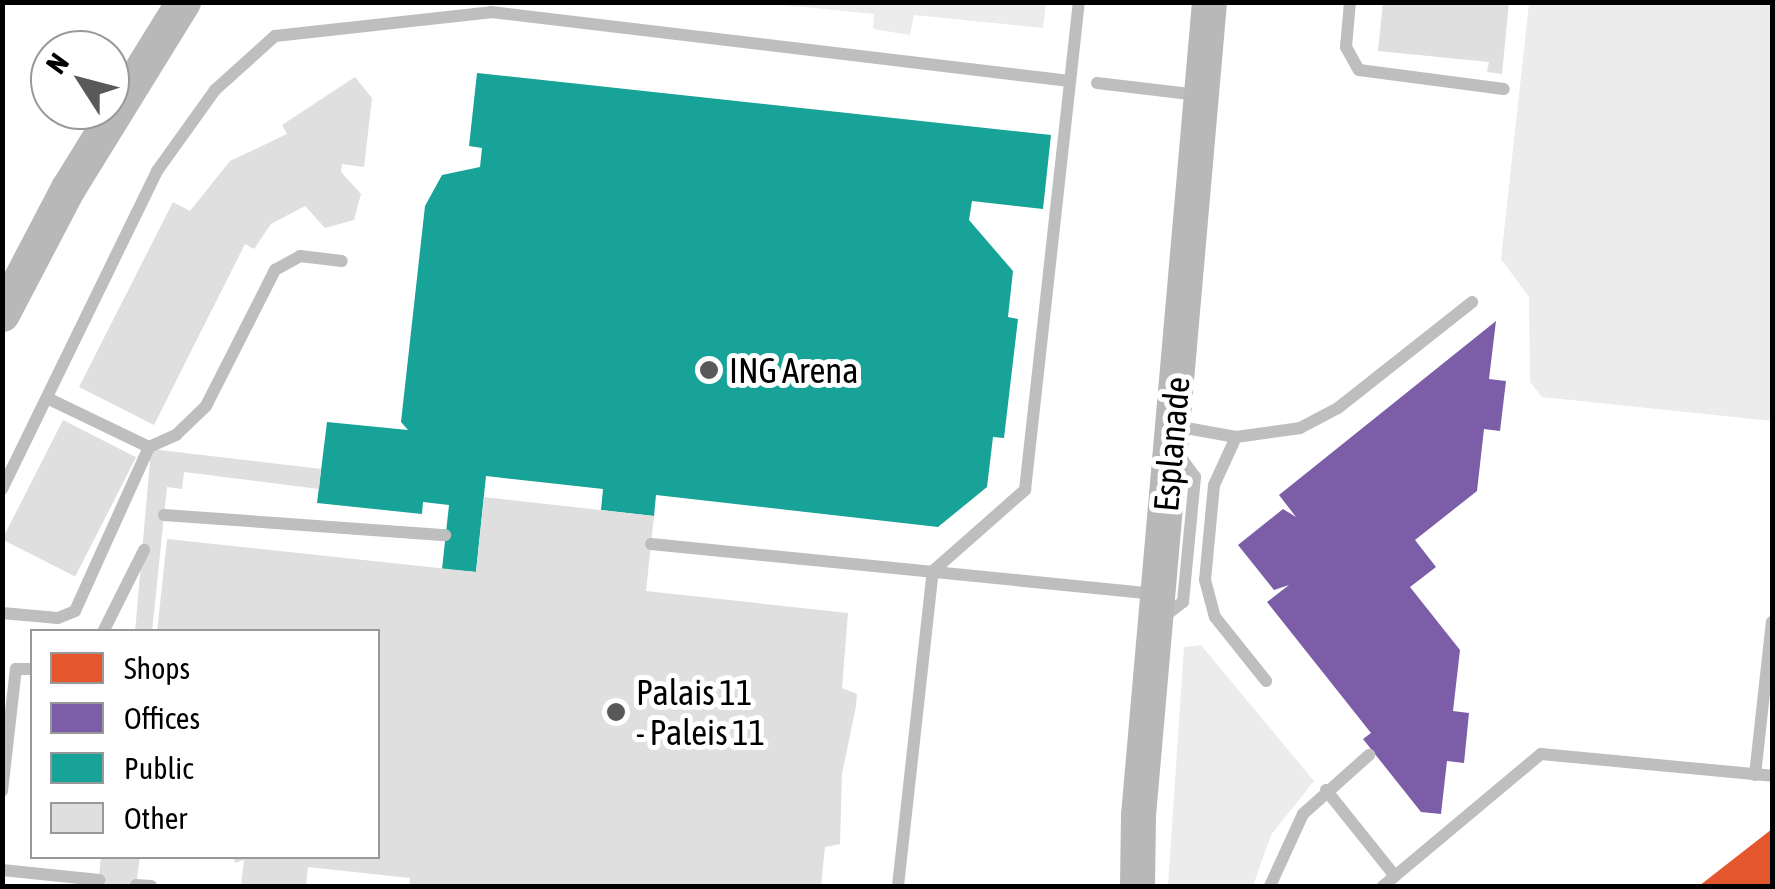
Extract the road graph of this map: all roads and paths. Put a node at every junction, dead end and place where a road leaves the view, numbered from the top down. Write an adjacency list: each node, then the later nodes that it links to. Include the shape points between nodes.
1 (183, 2): 11 (street, via 68,188)
2 (1079, 2): 5 (lane)
3 (1209, 2): 8 (street, Esplanade)
4 (1350, 2): 7 (lane, via 1346,47 1359,70)
5 (1070, 81): 12 (lane, via 490,12 296,29 274,36 234,68 180,138); 21 (lane, via 1025,490)
6 (1097, 83): 8 (lane)
7 (1504, 89)
8 (1201, 95): 13 (street, Esplanade)
9 (342, 261): 15 (lane, via 300,256 275,270 206,406 176,435)
10 (1472, 302): 14 (lane, via 1326,416 1288,433)
11 (2, 314)
12 (47, 398): 15 (lane); 16 (lane)
13 (1172, 435): 14 (lane); 22 (street, Esplanade)
14 (1236, 437): 27 (lane, via 1214,485 1205,580 1214,617)
15 (149, 447): 23 (lane, via 75,611 58,618)
16 (2, 488)
17 (164, 515): 18 (lane)
18 (446, 535)
19 (651, 544): 21 (lane)
20 (144, 550): 25 (lane)
21 (933, 571): 22 (lane); 38 (lane)
22 (1156, 608): 39 (street, Esplanade)
23 (2, 613)
24 (1772, 622): 29 (lane)
25 (104, 629)
26 (30, 669): 32 (lane, via 16,668)
27 (1266, 681)
28 (1370, 755): 31 (lane)
29 (1755, 774): 30 (lane); 35 (lane, via 1541,754)
30 (1772, 776)
31 (1326, 790): 35 (lane); 40 (lane, via 1291,832)
32 (2, 791)
33 (2, 870): 34 (lane)
34 (98, 880)
35 (1388, 883)
36 (136, 885): 37 (lane)
37 (151, 886)
38 (898, 886)
39 (1137, 886)
40 (1270, 886)

